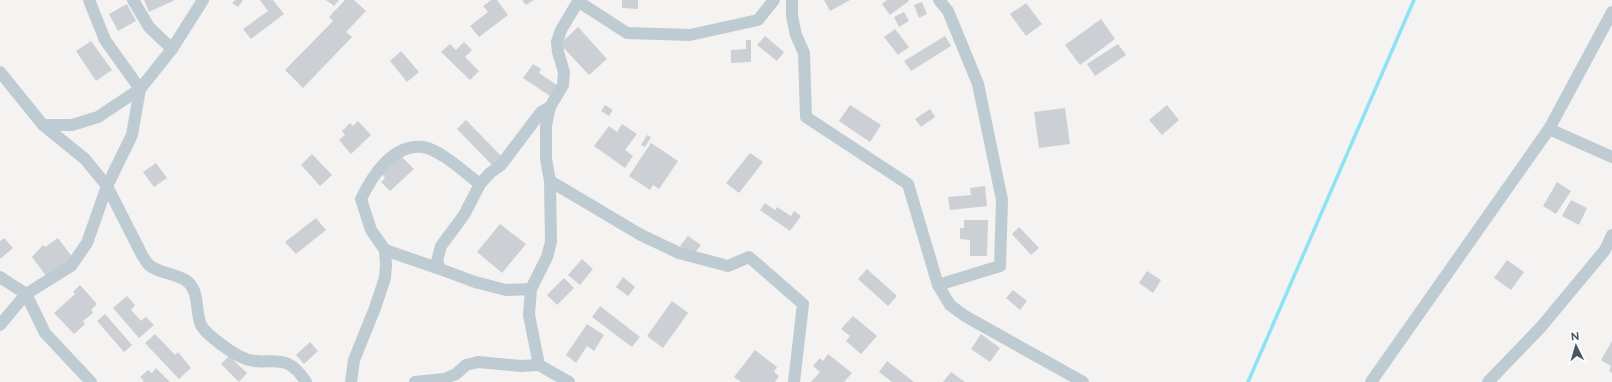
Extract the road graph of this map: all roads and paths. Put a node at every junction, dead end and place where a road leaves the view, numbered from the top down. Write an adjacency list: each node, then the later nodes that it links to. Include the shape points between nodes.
1 (89, 0): 11 (street, via 105,40)
2 (133, 0): 9 (street, via 149,27)
3 (203, 0): 9 (street)
4 (774, 0): 7 (street, via 758,20 690,35 627,33)
5 (792, 0): 25 (street, via 796,35 804,53 806,117 908,184)
6 (939, 0): 25 (street, via 948,10 978,84 1002,200 1000,266)
7 (579, 1): 12 (street, via 561,30 557,42 564,72 564,85)
8 (1612, 12): 14 (street)
9 (172, 49): 11 (street)
10 (0, 72): 13 (street)
11 (140, 89): 13 (street, via 98,117 72,125); 18 (street, via 132,135)
12 (550, 107): 16 (street, via 546,125 546,159); 17 (street, via 540,112 502,165)
13 (43, 125): 18 (street, via 85,159)
14 (1549, 129): 15 (street); 30 (street)
15 (1612, 157)
16 (550, 182): 26 (street, via 551,242 547,257); 36 (street, via 641,235 679,253 728,266 748,257 803,304)
17 (480, 184): 20 (street, via 464,214); 21 (street, via 448,160 424,147 413,147 396,154 375,173 361,199 371,230)
18 (107, 186): 27 (street, via 87,243 71,266); 32 (street, via 149,265 188,282 194,289 202,326 208,334 238,356 250,361 280,360 290,364)
19 (1612, 235): 38 (street, via 1605,250 1541,326)
20 (441, 246): 22 (street); 23 (street, via 437,261)
21 (385, 250): 22 (street); 33 (street, via 385,278 354,360)
22 (416, 259): 23 (street)
23 (440, 268): 26 (street, via 475,282 506,290)
24 (0, 277): 27 (street)
25 (938, 284): 37 (street, via 950,305 965,316)
26 (531, 289): 29 (street, via 529,315)
27 (26, 294): 28 (street); 31 (street, via 45,333)
28 (0, 325)
29 (539, 365): 34 (street, via 478,362 466,365 456,374 444,379); 35 (street)
30 (1373, 381)
31 (91, 382)
32 (306, 382)
33 (351, 382)
34 (415, 382)
35 (569, 382)
36 (794, 382)
37 (1083, 382)
38 (1488, 382)

